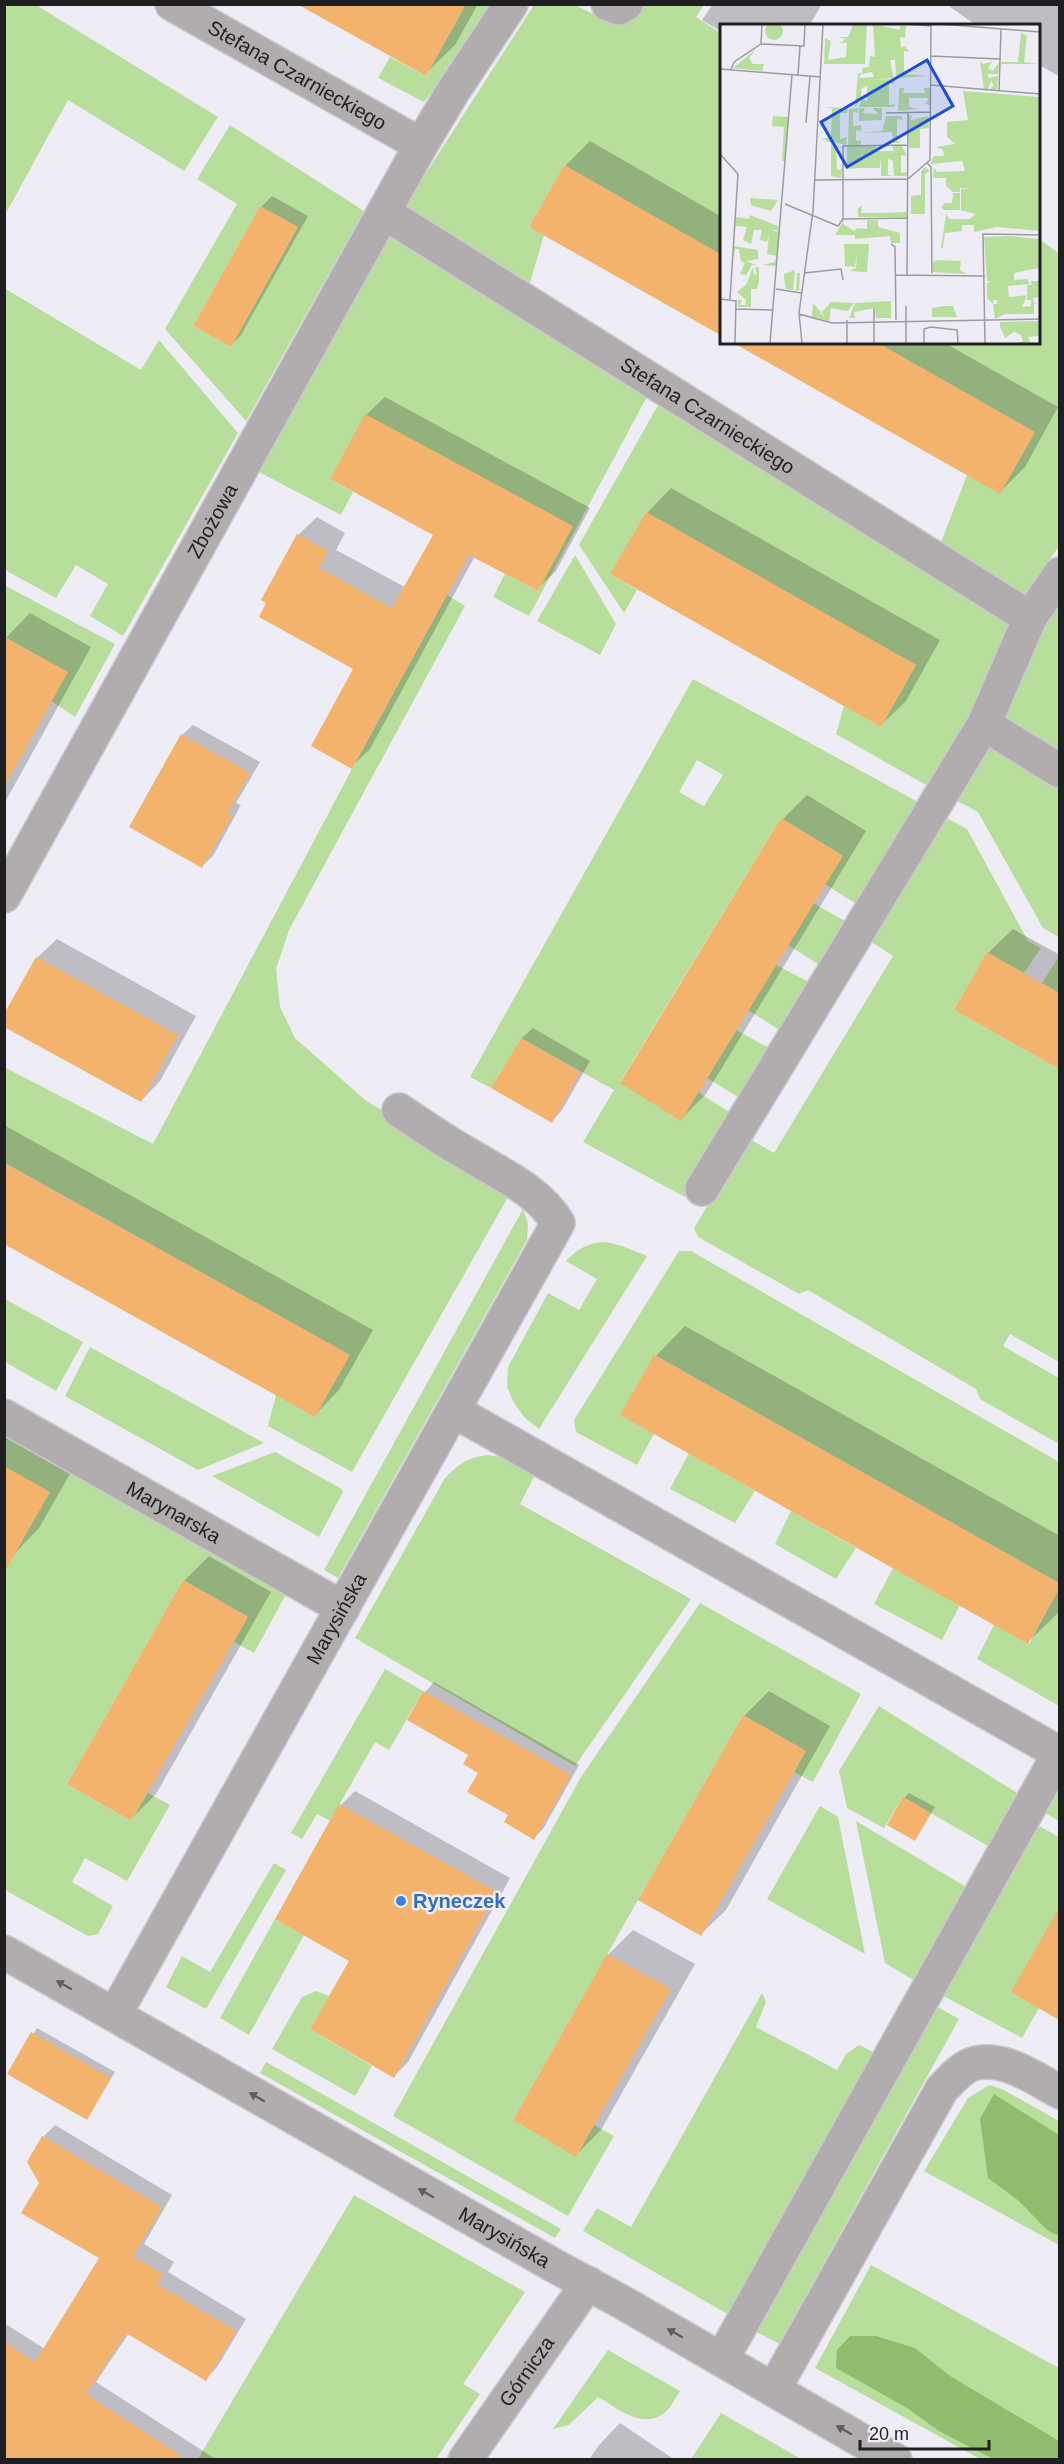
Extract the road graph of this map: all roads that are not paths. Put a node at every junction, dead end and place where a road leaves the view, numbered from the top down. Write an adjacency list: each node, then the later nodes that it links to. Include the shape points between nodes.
1 (172, 4): 5 (street, Stefana Czarnieckiego)
2 (511, 4): 5 (street, Zbożowa)
3 (608, 4): 4 (street, via 619,8)
4 (626, 4)
5 (421, 146): 6 (street, Zbożowa)
6 (386, 213): 8 (street, Stefana Czarnieckiego); 11 (street, Zbożowa)
7 (1059, 574): 8 (street)
8 (1030, 618): 9 (street)
9 (984, 724): 10 (street); 13 (street)
10 (1059, 771)
11 (4, 897)
12 (399, 1110): 14 (street, Marysińska, via 543,1202 558,1223)
13 (702, 1189)
14 (454, 1411): 16 (street, Marysińska); 17 (street)
15 (4, 1416): 16 (street, Marynarska)
16 (343, 1608): 19 (street, Marysińska)
17 (1059, 1753): 22 (street)
18 (4, 1952): 19 (street, Marysińska, one-way to 18)
19 (115, 2014): 21 (street, Marysińska, one-way to 19)
20 (1059, 2092): 23 (street, via 1017,2068 997,2063 974,2063 942,2089)
21 (588, 2283): 22 (street, Marysińska, one-way to 21); 24 (street, Górnicza)
22 (722, 2359): 23 (street, Marysińska)
23 (774, 2389): 25 (street, Marysińska, one-way to 23)
24 (465, 2460)
25 (895, 2460)

